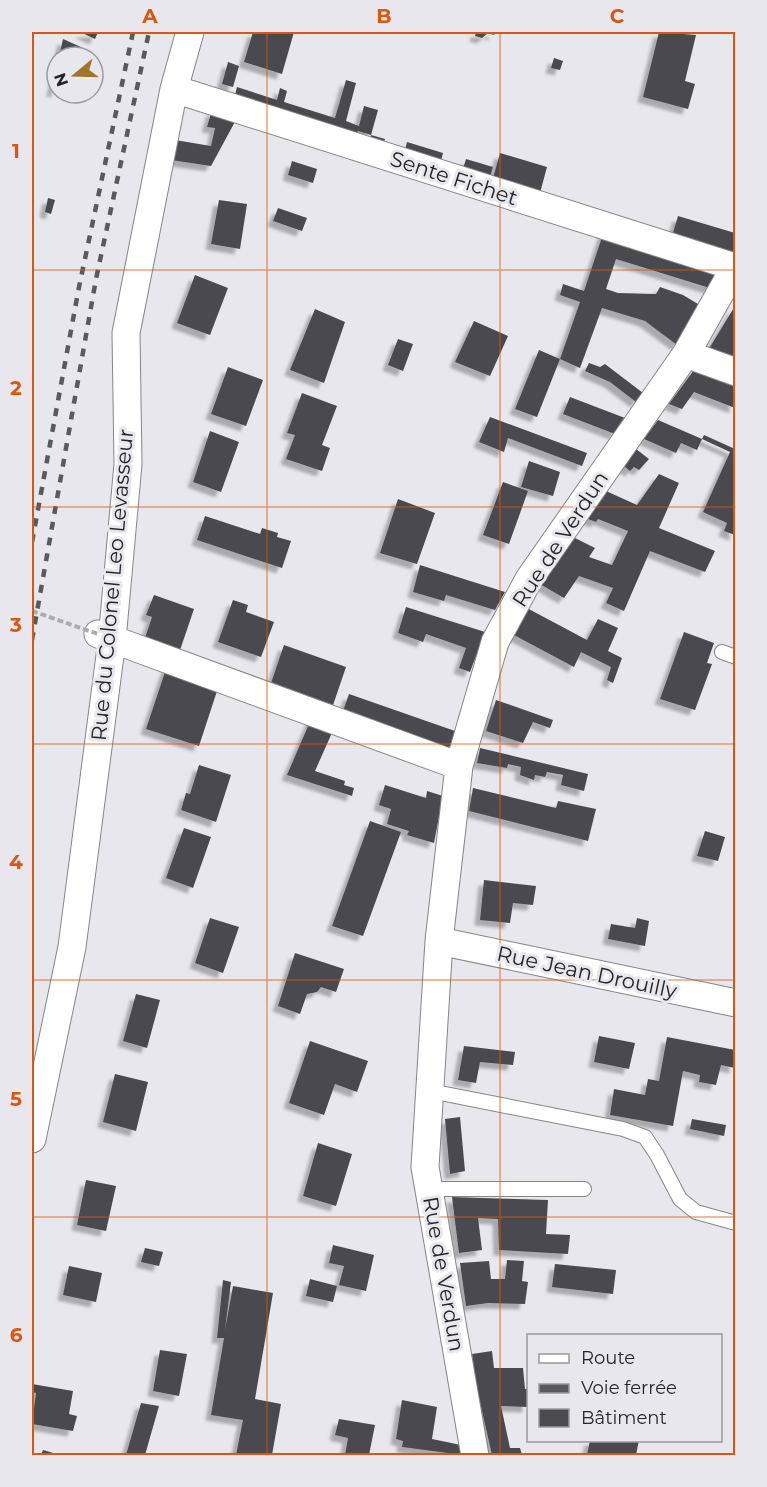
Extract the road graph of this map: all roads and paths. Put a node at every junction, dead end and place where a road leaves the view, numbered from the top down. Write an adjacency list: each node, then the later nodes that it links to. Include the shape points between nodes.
1 (190, 32): 2 (street, Rue du Colonel Leo Levasseur)
2 (174, 89): 3 (street, Sente Fichet); 7 (street, Rue du Colonel Leo Levasseur, via 126,333 128,464)
3 (735, 266): 4 (street, Rue de Verdun)
4 (686, 354): 5 (street); 10 (street, Rue de Verdun, via 529,579 495,642)
5 (735, 372)
6 (32, 611): 7 (path, bridge)
7 (105, 637): 10 (street); 14 (street, Rue du Colonel Leo Levasseur, via 72,947)
8 (722, 652): 9 (lane)
9 (735, 657)
10 (459, 766): 11 (street, Rue de Verdun)
11 (439, 941): 12 (street, Rue Jean Drouilly); 13 (street, Rue de Verdun)
12 (735, 1004)
13 (430, 1091): 15 (street, Rue de Verdun, via 425,1167); 17 (lane, via 623,1129 645,1137 680,1199 696,1212)
14 (32, 1139)
15 (429, 1189): 16 (lane); 18 (street, Rue de Verdun)
16 (584, 1190)
17 (735, 1223)
18 (475, 1455)

